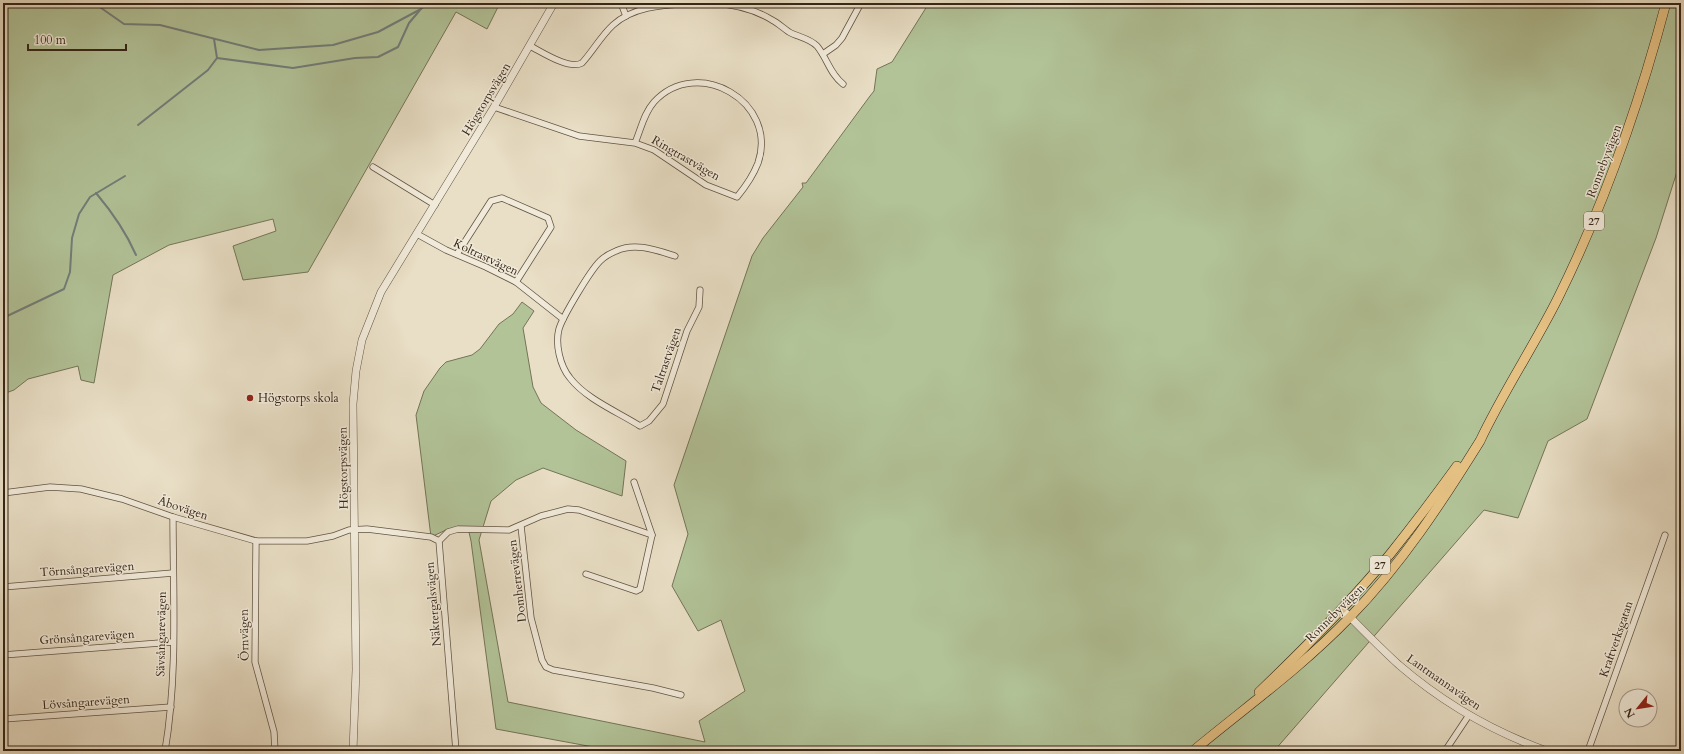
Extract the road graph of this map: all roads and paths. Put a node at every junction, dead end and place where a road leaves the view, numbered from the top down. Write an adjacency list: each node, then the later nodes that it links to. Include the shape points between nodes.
1 (554, 3): 8 (street, Högstorpsvägen)
2 (621, 3): 7 (street)
3 (695, 3): 7 (street, via 660,6)
4 (710, 3): 9 (street, via 758,12 790,33 815,44)
5 (861, 3): 9 (street, via 842,38)
6 (1666, 3): 21 (main road, Ronnebyvägen / 27, via 1637,107 1592,225 1558,298)
7 (626, 16): 8 (street, via 614,24 580,64 567,63)
8 (530, 46): 11 (street, Högstorpsvägen)
9 (823, 54): 10 (street, via 834,75)
10 (843, 84)
11 (494, 107): 12 (street, Ringtrastvägen, via 579,136); 14 (street, Högstorpsvägen)
12 (635, 143): 12 (street, Ringtrastvägen, via 654,150 706,185 737,197 750,180 758,162 761,146 760,130 754,115 744,102 730,90 700,83 685,84 672,89 654,102)
13 (373, 167): 14 (street)
14 (435, 205): 15 (street, Högstorpsvägen)
15 (417, 234): 16 (street, Koltrastvägen); 26 (street, Högstorpsvägen, via 382,292 362,340 353,404)
16 (457, 254): 18 (street, Koltrastvägen); 18 (street, via 491,202 502,198 548,218 551,227)
17 (675, 256): 20 (street, via 634,247 616,251 600,261)
18 (516, 282): 20 (street, Koltrastvägen)
19 (700, 290): 20 (street, Taltrastvägen, via 699,307 687,331 663,404 649,421 640,426 582,392 569,378 560,360 558,343)
20 (563, 318)
21 (1488, 425): 34 (main road, Ronnebyvägen / 27, via 1424,512); 35 (main road, Ronnebyvägen / 27, via 1466,463 1410,546)
22 (634, 482): 27 (street)
23 (3, 492): 24 (street, Åbovägen, via 50,487 81,488)
24 (173, 517): 29 (street, Åbovägen); 31 (street, Sävsångarevägen)
25 (521, 526): 27 (street, via 541,516 568,509 579,510); 30 (street, via 510,530 458,529 448,532); 38 (street, Domherrevägen, via 531,618 546,667)
26 (355, 530): 29 (street, Åbovägen, via 306,541); 30 (street, via 431,536); 45 (street, Högstorpsvägen, via 356,670)
27 (652, 535): 32 (street, via 640,589 636,592)
28 (1664, 535): 50 (street, Kraftverksgatan)
29 (256, 541): 44 (street, Örnvägen, via 255,662 274,732)
30 (439, 541): 46 (street, Näktergalsvägen)
31 (173, 573): 33 (street, Törnsångarevägen); 36 (street, Sävsångarevägen)
32 (586, 574)
33 (3, 587)
34 (1342, 609): 35 (street, Lantmannavägen); 42 (main road, Ronnebyvägen / 27)
35 (1351, 617): 40 (street, Lantmannavägen, via 1405,669); 42 (main road, Ronnebyvägen / 27, via 1262,697)
36 (173, 642): 37 (street, Grönsångarevägen); 39 (street, Sävsångarevägen)
37 (3, 655)
38 (681, 695)
39 (171, 707): 41 (street, Lövsångarevägen); 43 (street, Sävsångarevägen)
40 (1469, 715): 48 (street); 49 (street, Lantmannavägen)
41 (3, 719)
42 (1231, 719): 47 (main road, Ronnebyvägen / 27)
43 (165, 751)
44 (275, 751)
45 (353, 751)
46 (456, 751)
47 (1193, 751)
48 (1445, 751)
49 (1547, 751)
50 (1588, 751)

